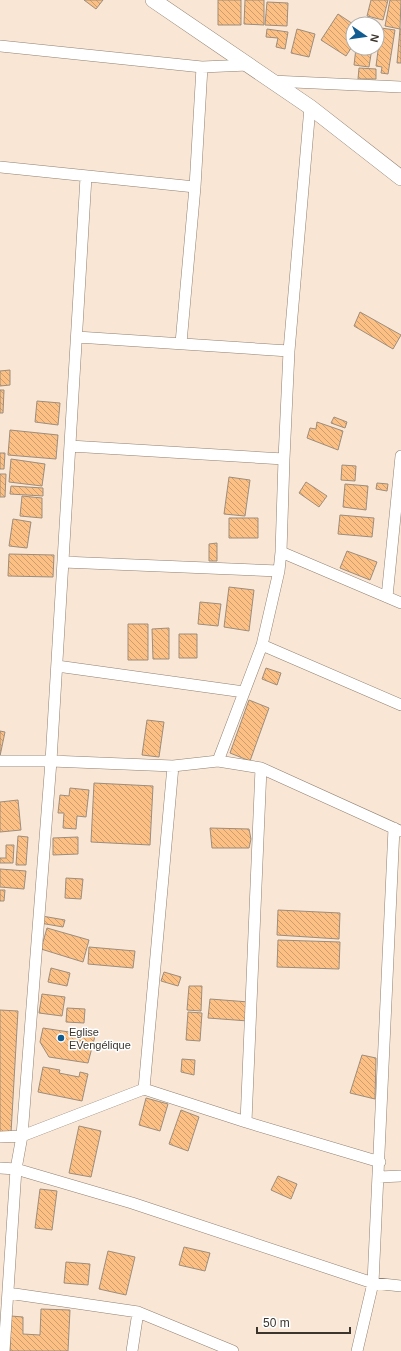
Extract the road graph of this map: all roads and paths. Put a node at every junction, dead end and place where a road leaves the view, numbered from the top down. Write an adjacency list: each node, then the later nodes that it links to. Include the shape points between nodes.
1 (153, 0): 3 (street)
2 (0, 46): 4 (street)
3 (248, 65): 4 (street); 5 (street)
4 (202, 67): 11 (street)
5 (271, 81): 6 (street); 7 (street)
6 (401, 87)
7 (310, 107): 10 (street); 14 (street)
8 (0, 167): 9 (street)
9 (86, 176): 11 (street); 12 (street)
10 (401, 178)
11 (195, 187): 13 (street)
12 (77, 337): 13 (street); 15 (street)
13 (181, 343): 14 (street)
14 (289, 351): 17 (street)
15 (70, 446): 17 (street); 19 (street)
16 (401, 456): 21 (street)
17 (284, 459): 18 (street)
18 (281, 552): 20 (street); 21 (street)
19 (63, 562): 20 (street); 24 (street)
20 (279, 572): 23 (street)
21 (387, 597): 22 (street)
22 (401, 603)
23 (262, 645): 25 (street); 26 (street)
24 (57, 666): 25 (street); 28 (street)
25 (244, 692): 29 (street)
26 (401, 705)
27 (0, 761): 28 (street)
28 (52, 761): 30 (street); 35 (street)
29 (218, 761): 30 (street); 31 (street)
30 (173, 766): 33 (street)
31 (261, 768): 32 (street); 34 (street)
32 (397, 830): 37 (street)
33 (144, 1089): 34 (street); 35 (street)
34 (246, 1122): 37 (street)
35 (22, 1136): 36 (street); 39 (street)
36 (0, 1137)
37 (380, 1162): 41 (street)
38 (0, 1168): 39 (street)
39 (16, 1169): 42 (street, via 132,1203); 44 (street)
40 (401, 1176): 41 (street)
41 (379, 1177): 42 (street)
42 (373, 1283): 43 (street); 49 (street)
43 (401, 1286)
44 (8, 1293): 45 (street); 46 (street)
45 (138, 1312): 47 (street); 48 (street)
46 (4, 1351)
47 (132, 1351)
48 (231, 1351)
49 (358, 1351)

